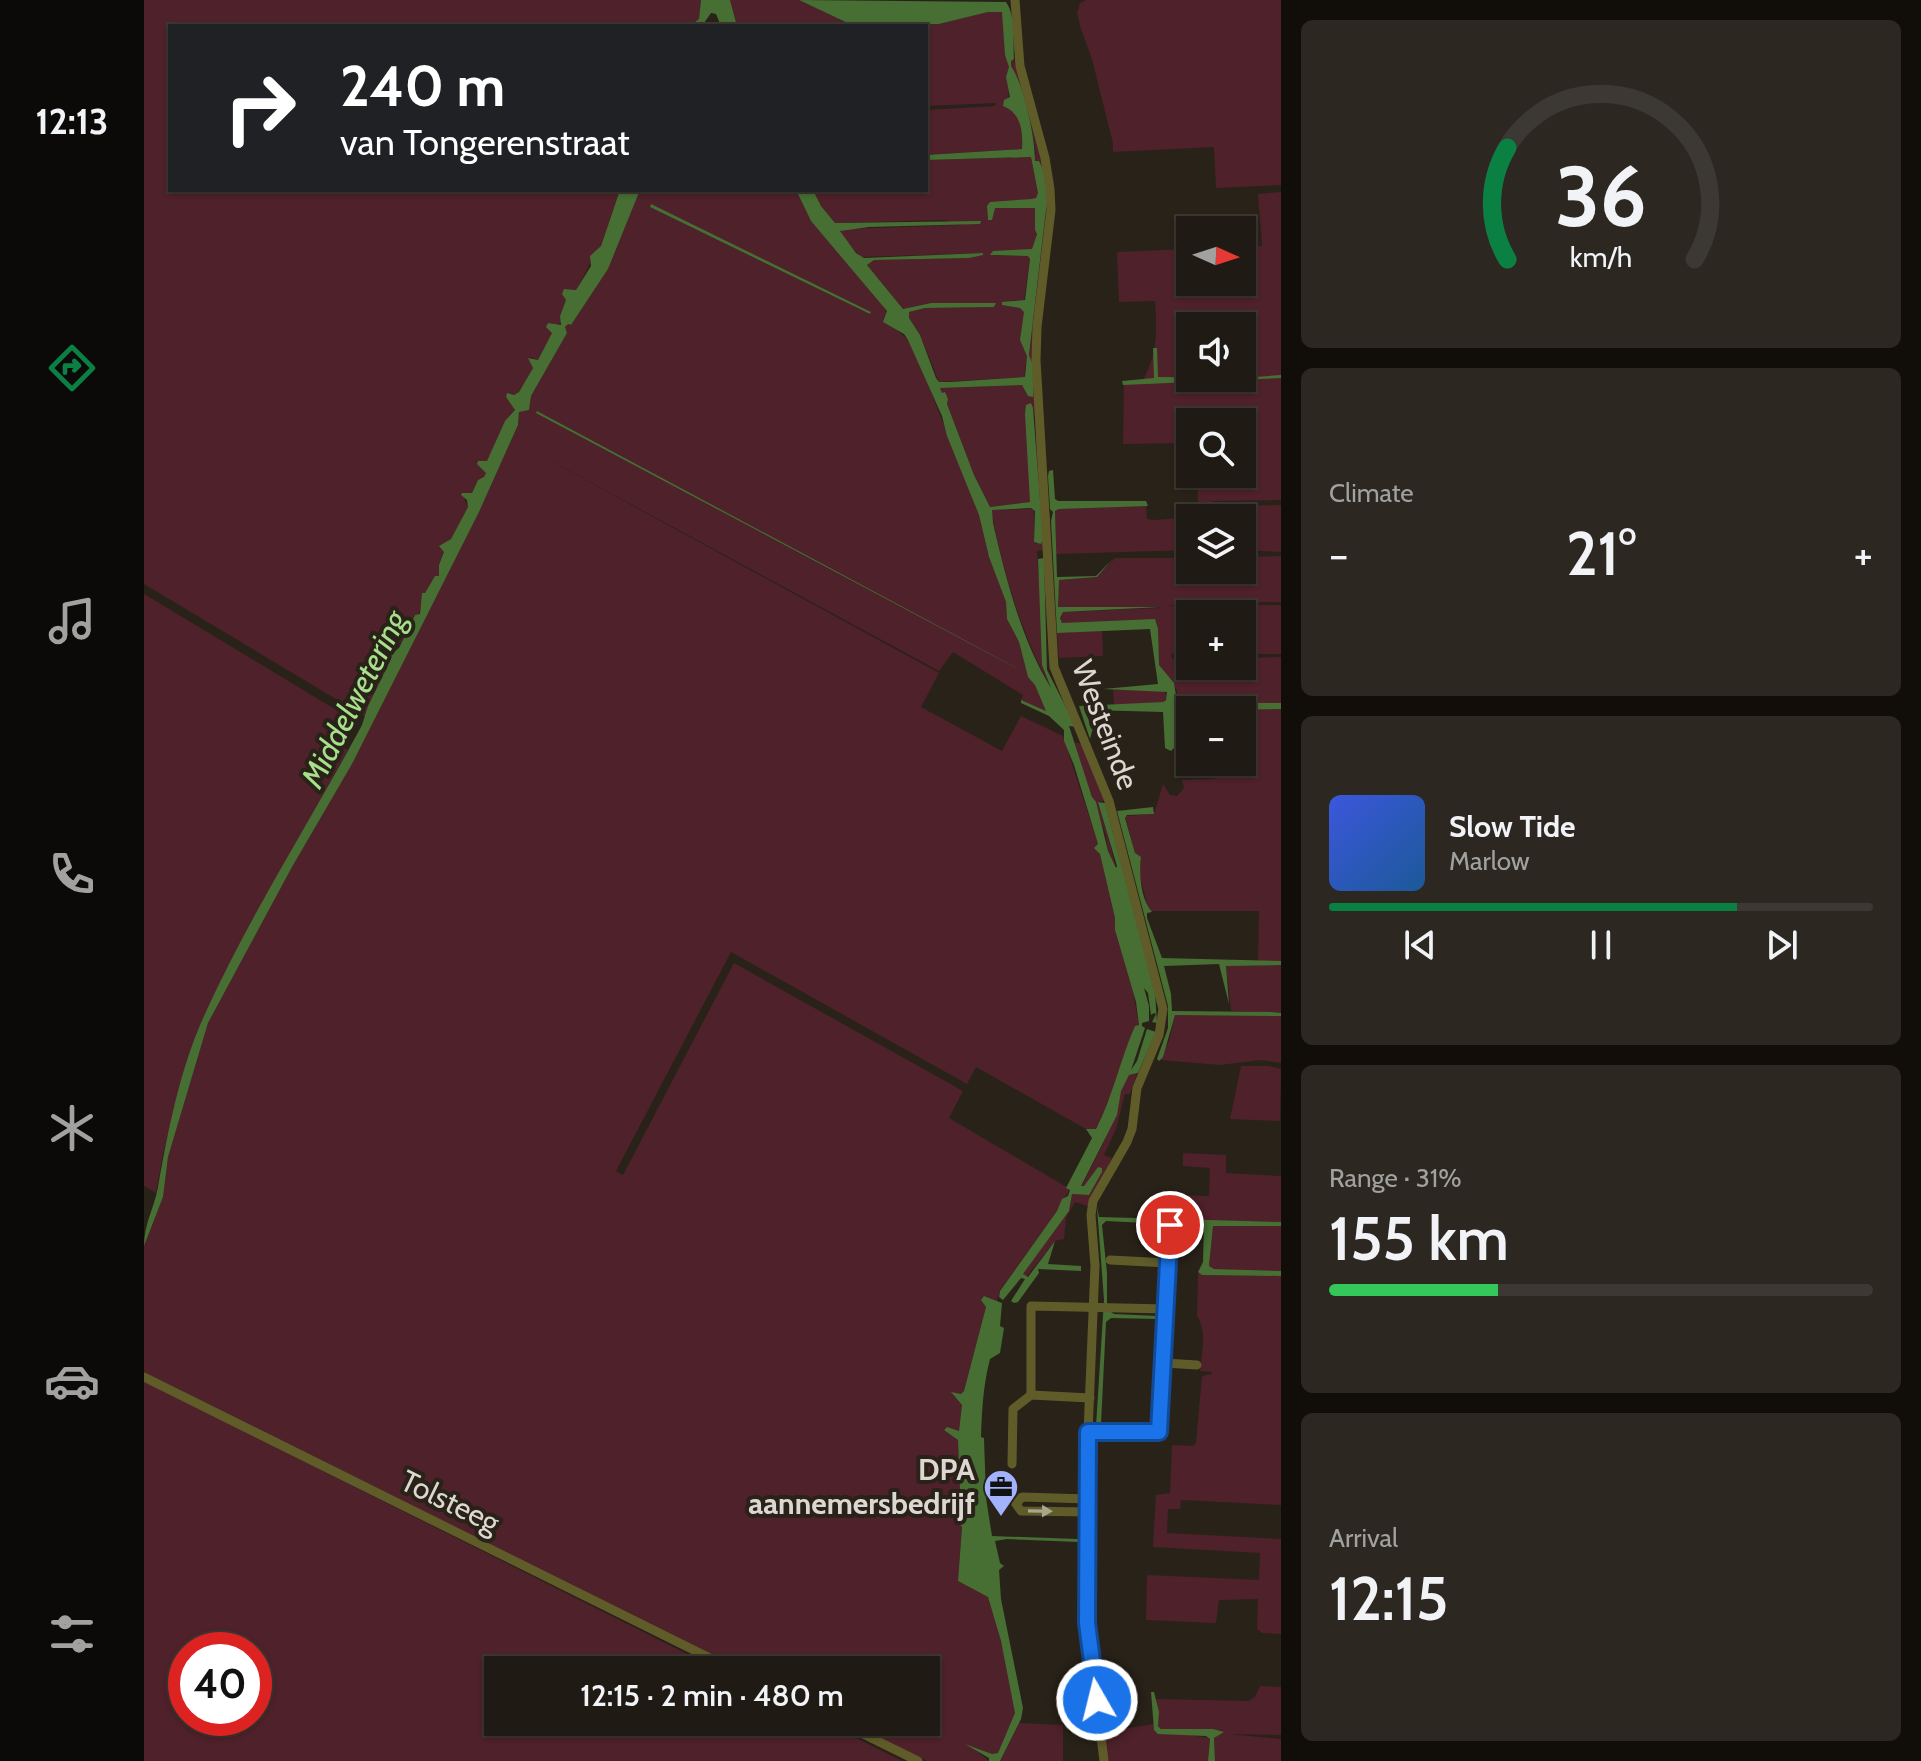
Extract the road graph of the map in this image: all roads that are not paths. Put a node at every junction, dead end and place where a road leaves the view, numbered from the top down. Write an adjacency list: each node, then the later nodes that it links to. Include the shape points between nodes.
1 (1015, 0): 5 (street, Westeinde, via 1020,66 1050,189 1036,360 1054,667 1109,801 1163,1009 1159,1035 1137,1088 1132,1129 1093,1201)
2 (1170, 1225): 4 (street)
3 (1110, 1260): 4 (street)
4 (1168, 1263): 6 (street)
5 (1101, 1306): 6 (street); 10 (street, via 1031,1306); 11 (street, Westeinde)
6 (1166, 1309): 7 (street)
7 (1164, 1363): 8 (street); 12 (street, via 1159,1432)
8 (1197, 1365)
9 (144, 1377): 16 (street, Tolsteeg)
10 (1031, 1395): 11 (street); 13 (street, via 1013,1409)
11 (1090, 1398): 12 (street, Westeinde)
12 (1088, 1432): 14 (street, Westeinde)
13 (1012, 1464)
14 (1088, 1499): 15 (street, Westeinde); 15 (street, one-way to 15, via 1022,1497 1016,1504 1021,1511)
15 (1088, 1512): 19 (street, Westeinde, via 1087,1623)
16 (706, 1656)
17 (867, 1736): 18 (street)
18 (918, 1761)
19 (1104, 1761)

